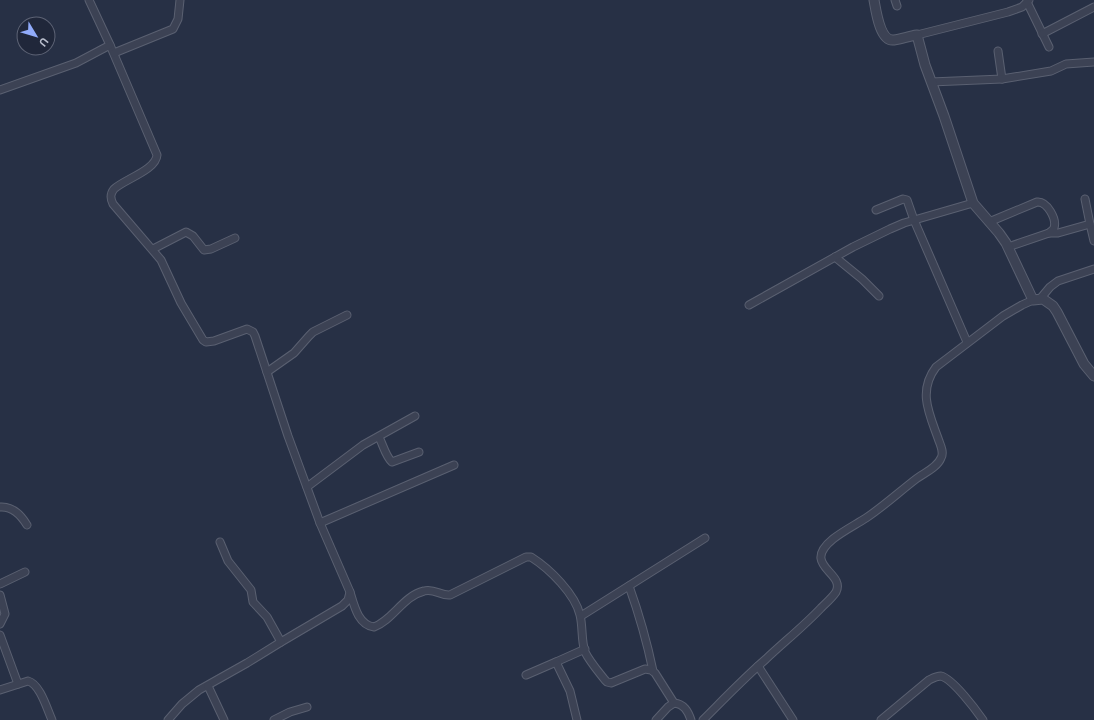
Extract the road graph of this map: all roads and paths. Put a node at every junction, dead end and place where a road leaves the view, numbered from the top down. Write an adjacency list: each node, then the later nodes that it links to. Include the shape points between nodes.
1 (89, 0): 8 (street)
2 (180, 0): 11 (street, via 178,20 174,28)
3 (874, 0): 7 (street, via 884,36 896,40)
4 (1028, 1): 6 (street); 7 (street, via 1022,7 1008,12)
5 (1094, 7): 6 (street)
6 (1042, 34): 9 (street)
7 (917, 35): 14 (street)
8 (110, 45): 11 (street); 15 (street, via 76,63)
9 (1049, 47)
10 (998, 51): 13 (street)
11 (114, 53): 26 (street, via 157,155 151,166 118,186 110,196 113,204)
12 (1094, 62): 13 (street, via 1066,64 1051,71)
13 (1002, 79): 14 (street)
14 (932, 82): 17 (street)
15 (0, 90)
16 (1085, 199): 21 (street)
17 (973, 203): 19 (street); 20 (street)
18 (876, 210): 19 (street, via 905,199)
19 (914, 220): 27 (street, via 870,238); 33 (street)
20 (989, 222): 22 (street, via 1041,202 1051,212 1054,227); 25 (street)
21 (1090, 224): 22 (street); 24 (street)
22 (1049, 233): 25 (street)
23 (235, 238): 26 (street, via 204,250 193,236 186,232)
24 (1094, 241)
25 (1008, 247): 30 (street)
26 (153, 250): 34 (street, via 164,264 181,303 203,340 210,342 244,329 250,330 257,339)
27 (835, 257): 29 (street); 31 (street)
28 (1094, 269): 30 (street, via 1058,280)
29 (879, 296)
30 (1037, 300): 33 (street, via 1003,316); 35 (street, via 1048,302 1057,312 1084,364)
31 (749, 305)
32 (347, 315): 34 (street, via 313,332 294,353)
33 (967, 342): 57 (street, via 936,367 929,378 926,391 928,410 942,452 941,459 876,511 828,543 822,551 821,560 836,580 836,592)
34 (267, 372): 40 (street)
35 (1094, 376)
36 (415, 416): 37 (street)
37 (379, 437): 38 (street, via 392,462); 40 (street)
38 (419, 452)
39 (454, 465): 42 (street)
40 (307, 487): 42 (street)
41 (0, 507): 43 (street, via 12,509)
42 (320, 524): 49 (street)
43 (27, 525)
44 (705, 538): 48 (street)
45 (220, 542): 54 (street, via 228,561 251,590 254,602 267,617)
46 (25, 572): 47 (street)
47 (0, 584)
48 (629, 586): 51 (street); 58 (street)
49 (350, 592): 51 (street, via 362,620 374,627 420,592 432,590 450,594 529,556 565,587); 54 (street, via 348,600 342,606)
50 (0, 595): 52 (street, via 5,614)
51 (581, 616): 55 (street)
52 (0, 624)
53 (0, 636): 60 (street)
54 (280, 642): 61 (street)
55 (584, 649): 56 (street); 58 (street, via 609,683 645,669)
56 (556, 662): 59 (street); 69 (street, via 570,692)
57 (758, 666): 72 (street); 73 (street)
58 (653, 671): 63 (street)
59 (526, 675)
60 (18, 684): 62 (street); 65 (street, via 28,681 34,683)
61 (208, 686): 66 (street, via 193,694); 67 (street)
62 (0, 690)
63 (674, 703): 70 (street); 71 (street, via 684,707)
64 (307, 707): 68 (street)
65 (52, 720)
66 (168, 720)
67 (224, 720)
68 (274, 720)
69 (577, 720)
70 (656, 720)
71 (691, 720)
72 (703, 720)
73 (794, 720)
74 (881, 720): 75 (street, via 937,676 950,681)
75 (983, 720)

